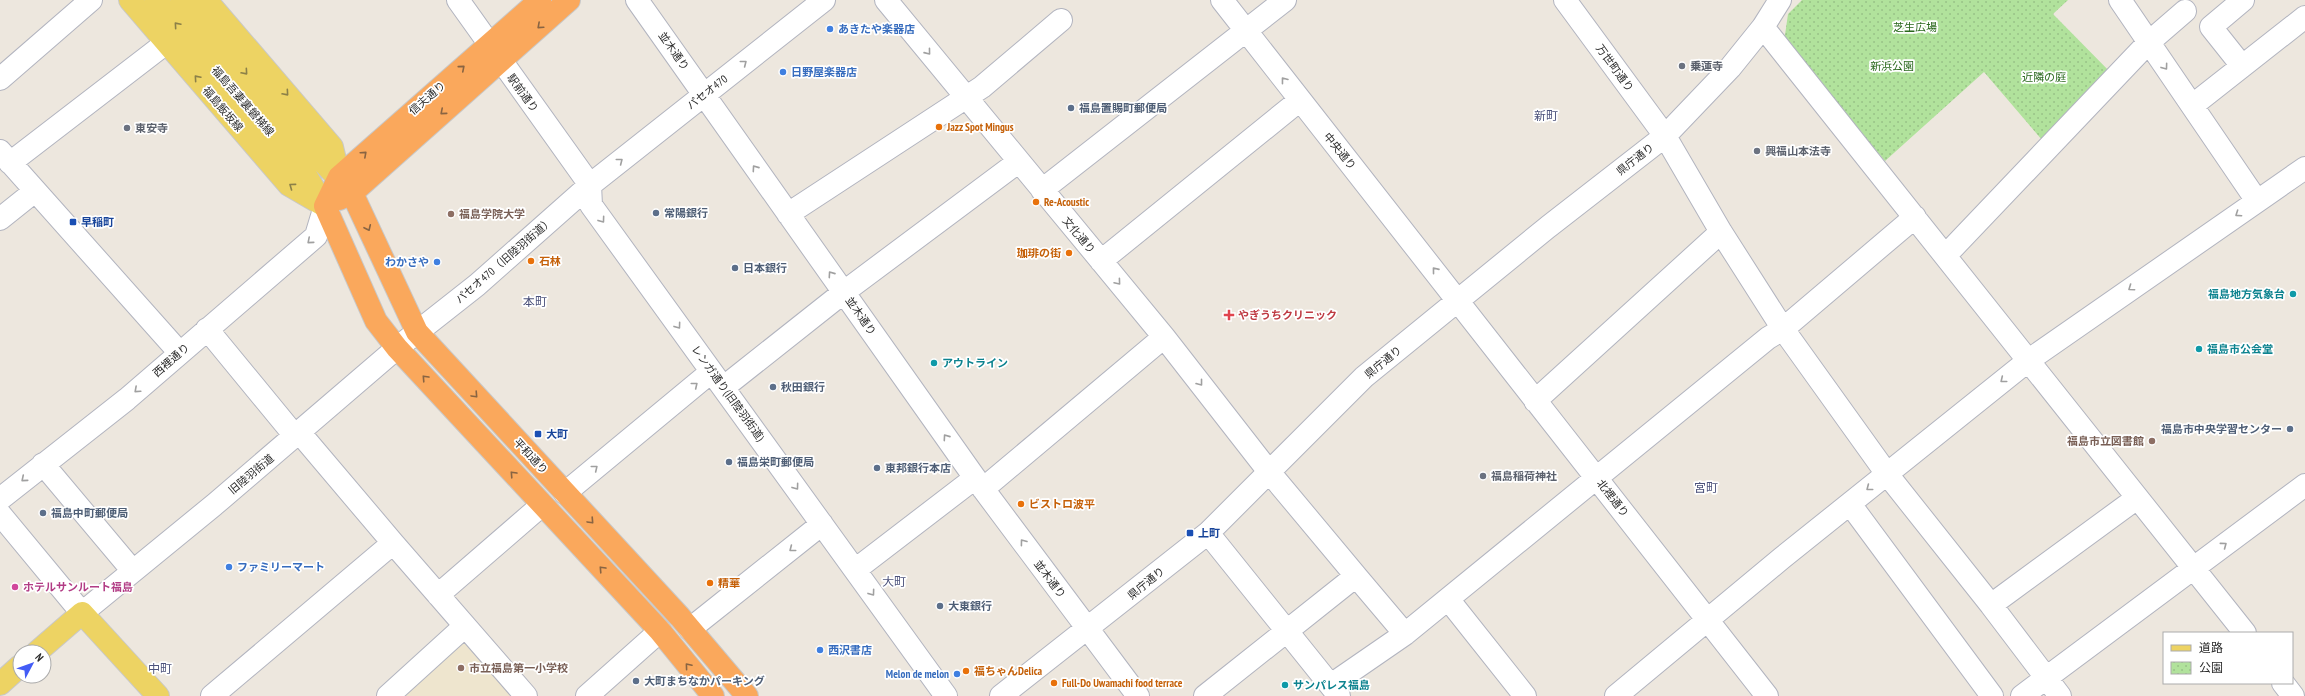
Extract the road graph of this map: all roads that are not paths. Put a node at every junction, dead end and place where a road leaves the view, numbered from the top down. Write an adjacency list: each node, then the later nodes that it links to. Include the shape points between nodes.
1 (91, 0): 26 (street)
2 (130, 0): 22 (main road, 福島飯坂線)
3 (156, 0): 40 (main road, 福島吾妻裏磐梯線, one-way to 3, via 304,172)
4 (182, 0): 35 (main road, 福島吾妻裏磐梯線, one-way to 35, via 319,158)
5 (206, 0): 35 (main road, one-way to 35, via 332,147)
6 (458, 0): 24 (street, 駅前通り)
7 (540, 0): 24 (highway, 信夫通り)
8 (570, 0): 24 (highway, 信夫通り, one-way to 24)
9 (637, 0): 27 (street, 並木通り)
10 (824, 0): 27 (street, パセオ470, one-way to 10)
11 (886, 0): 28 (street, 文化通り, one-way to 28)
12 (1222, 0): 21 (street, 中央通り)
13 (1285, 0): 21 (street)
14 (1565, 0): 31 (street, 万世町通り)
15 (2120, 0): 23 (street)
16 (2243, 0): 25 (street, via 2210,27)
17 (1768, 9): 31 (street, 県庁通り, via 1730,68); 42 (street)
18 (2185, 11): 23 (street)
19 (2305, 17): 25 (street)
20 (1061, 20): 28 (street)
21 (1245, 30): 29 (street, 中央通り, one-way to 21); 37 (street)
22 (166, 43): 32 (street); 40 (main road, 福島飯坂線, one-way to 22, via 289,185)
23 (2148, 43): 30 (street, one-way to 30); 45 (street)
24 (495, 53): 35 (highway, 信夫通り); 36 (street, 駅前通り)
25 (2242, 66): 30 (street)
26 (0, 79)
27 (704, 95): 36 (street, パセオ470, one-way to 27); 41 (street, 並木通り, one-way to 27)
28 (966, 98): 33 (street, 文化通り); 41 (street)
29 (1300, 100): 46 (street); 48 (street, 中央通り, one-way to 29)
30 (2193, 105): 39 (street)
31 (1665, 136): 44 (street, 万世町通り); 48 (street, 県庁通り)
32 (5, 157): 38 (street)
33 (1018, 162): 37 (street, 文化通り); 47 (street)
34 (2305, 168): 39 (street)
35 (346, 185): 40 (highway, 信夫通り); 51 (highway, 平和通り, one-way to 51)
36 (590, 185): 51 (street, パセオ470（旧陸羽街道）, via 477,285); 56 (street, レンガ通り(旧陸羽街道), one-way to 56, via 591,205)
37 (1042, 190): 46 (street, 文化通り)
38 (34, 191): 43 (street); 54 (street)
39 (2257, 201): 55 (street, one-way to 55)
40 (325, 206): 49 (street, 西裡通り, one-way to 49, via 316,236); 53 (highway, via 376,321)
41 (788, 214): 47 (street, 並木通り, one-way to 41)
42 (1915, 217): 45 (street); 50 (street)
43 (0, 219)
44 (1721, 232): 50 (street, 万世町通り); 57 (street)
45 (1946, 255): 55 (street)
46 (1101, 261): 52 (street, 文化通り, one-way to 52)
47 (844, 292): 56 (street); 63 (street, 並木通り, one-way to 47)
48 (1459, 300): 57 (street, 北裡通り); 60 (street, 県庁通り, via 1364,377)
49 (207, 329): 54 (street, 西裡通り); 58 (street)
50 (1783, 329): 61 (street, 万世町通り); 62 (street, via 1768,338)
51 (417, 332): 53 (street, 旧陸羽街道); 65 (highway, 平和通り, one-way to 65)
52 (1164, 337): 60 (street, 文化通り, one-way to 60); 63 (street)
53 (397, 348): 58 (street, 旧陸羽街道); 68 (highway, one-way to 53)
54 (179, 352): 59 (street, 西裡通り, one-way to 59, via 127,399)
55 (2029, 360): 61 (street, one-way to 61); 66 (street)
56 (718, 379): 65 (street, one-way to 56); 71 (street, レンガ通り(旧陸羽街道), one-way to 71)
57 (1536, 401): 62 (street, 北裡通り)
58 (297, 434): 73 (street); 75 (street, 旧陸羽街道)
59 (43, 464): 67 (street, 西裡通り, one-way to 67); 75 (street)
60 (1270, 473): 72 (street, 県庁通り); 77 (street, 文化通り)
61 (1887, 474): 69 (street, one-way to 69); 80 (street, 万世町通り)
62 (1596, 477): 79 (street); 82 (street, 北裡通り)
63 (979, 483): 76 (street); 85 (street, 並木通り, one-way to 63)
64 (2303, 491): 74 (street, one-way to 64)
65 (565, 492): 84 (highway, 平和通り, one-way to 84)
66 (2137, 498): 74 (street); 80 (street)
67 (0, 499)
68 (542, 504): 78 (street); 86 (highway, one-way to 68)
69 (1850, 504): 82 (street); 110 (street)
70 (0, 514): 81 (street)
71 (822, 524): 76 (street, レンガ通り(旧陸羽街道)); 84 (street, one-way to 84)
72 (1208, 534): 85 (street, 県庁通り); 87 (street)
73 (393, 543): 78 (street); 97 (street)
74 (2193, 568): 88 (street); 92 (street)
75 (132, 570): 81 (street, 旧陸羽街道)
76 (855, 570): 103 (street, レンガ通り(旧陸羽街道), one-way to 103)
77 (1356, 576): 87 (street); 89 (street, 文化通り)
78 (438, 595): 83 (street)
79 (1448, 598): 89 (street); 107 (street)
80 (1991, 605): 92 (street, 万世町通り)
81 (82, 613): 90 (main road); 96 (main road)
82 (1708, 621): 108 (street); 109 (street, 北裡通り)
83 (464, 626): 98 (street); 99 (street)
84 (690, 629): 102 (highway, 平和通り)
85 (1088, 630): 104 (street, 県庁通り); 105 (street, 並木通り)
86 (660, 631): 100 (street); 101 (highway, one-way to 86)
87 (1286, 631): 95 (street); 106 (street)
88 (2244, 632)
89 (1405, 634): 95 (street)
90 (46, 644)
91 (12, 673): 93 (main road)
92 (2047, 677): 111 (street); 112 (street, 万世町通り)
93 (0, 684)
94 (2284, 684): 113 (street)
95 (1335, 691)
96 (158, 696)
97 (212, 696)
98 (388, 696)
99 (526, 696)
100 (587, 696)
101 (713, 696)
102 (747, 696)
103 (946, 696)
104 (1001, 696)
105 (1138, 696)
106 (1205, 696)
107 (1525, 696)
108 (1616, 696)
109 (1767, 696)
110 (1992, 696)
111 (2022, 696)
112 (2060, 696)
113 (2293, 696)

